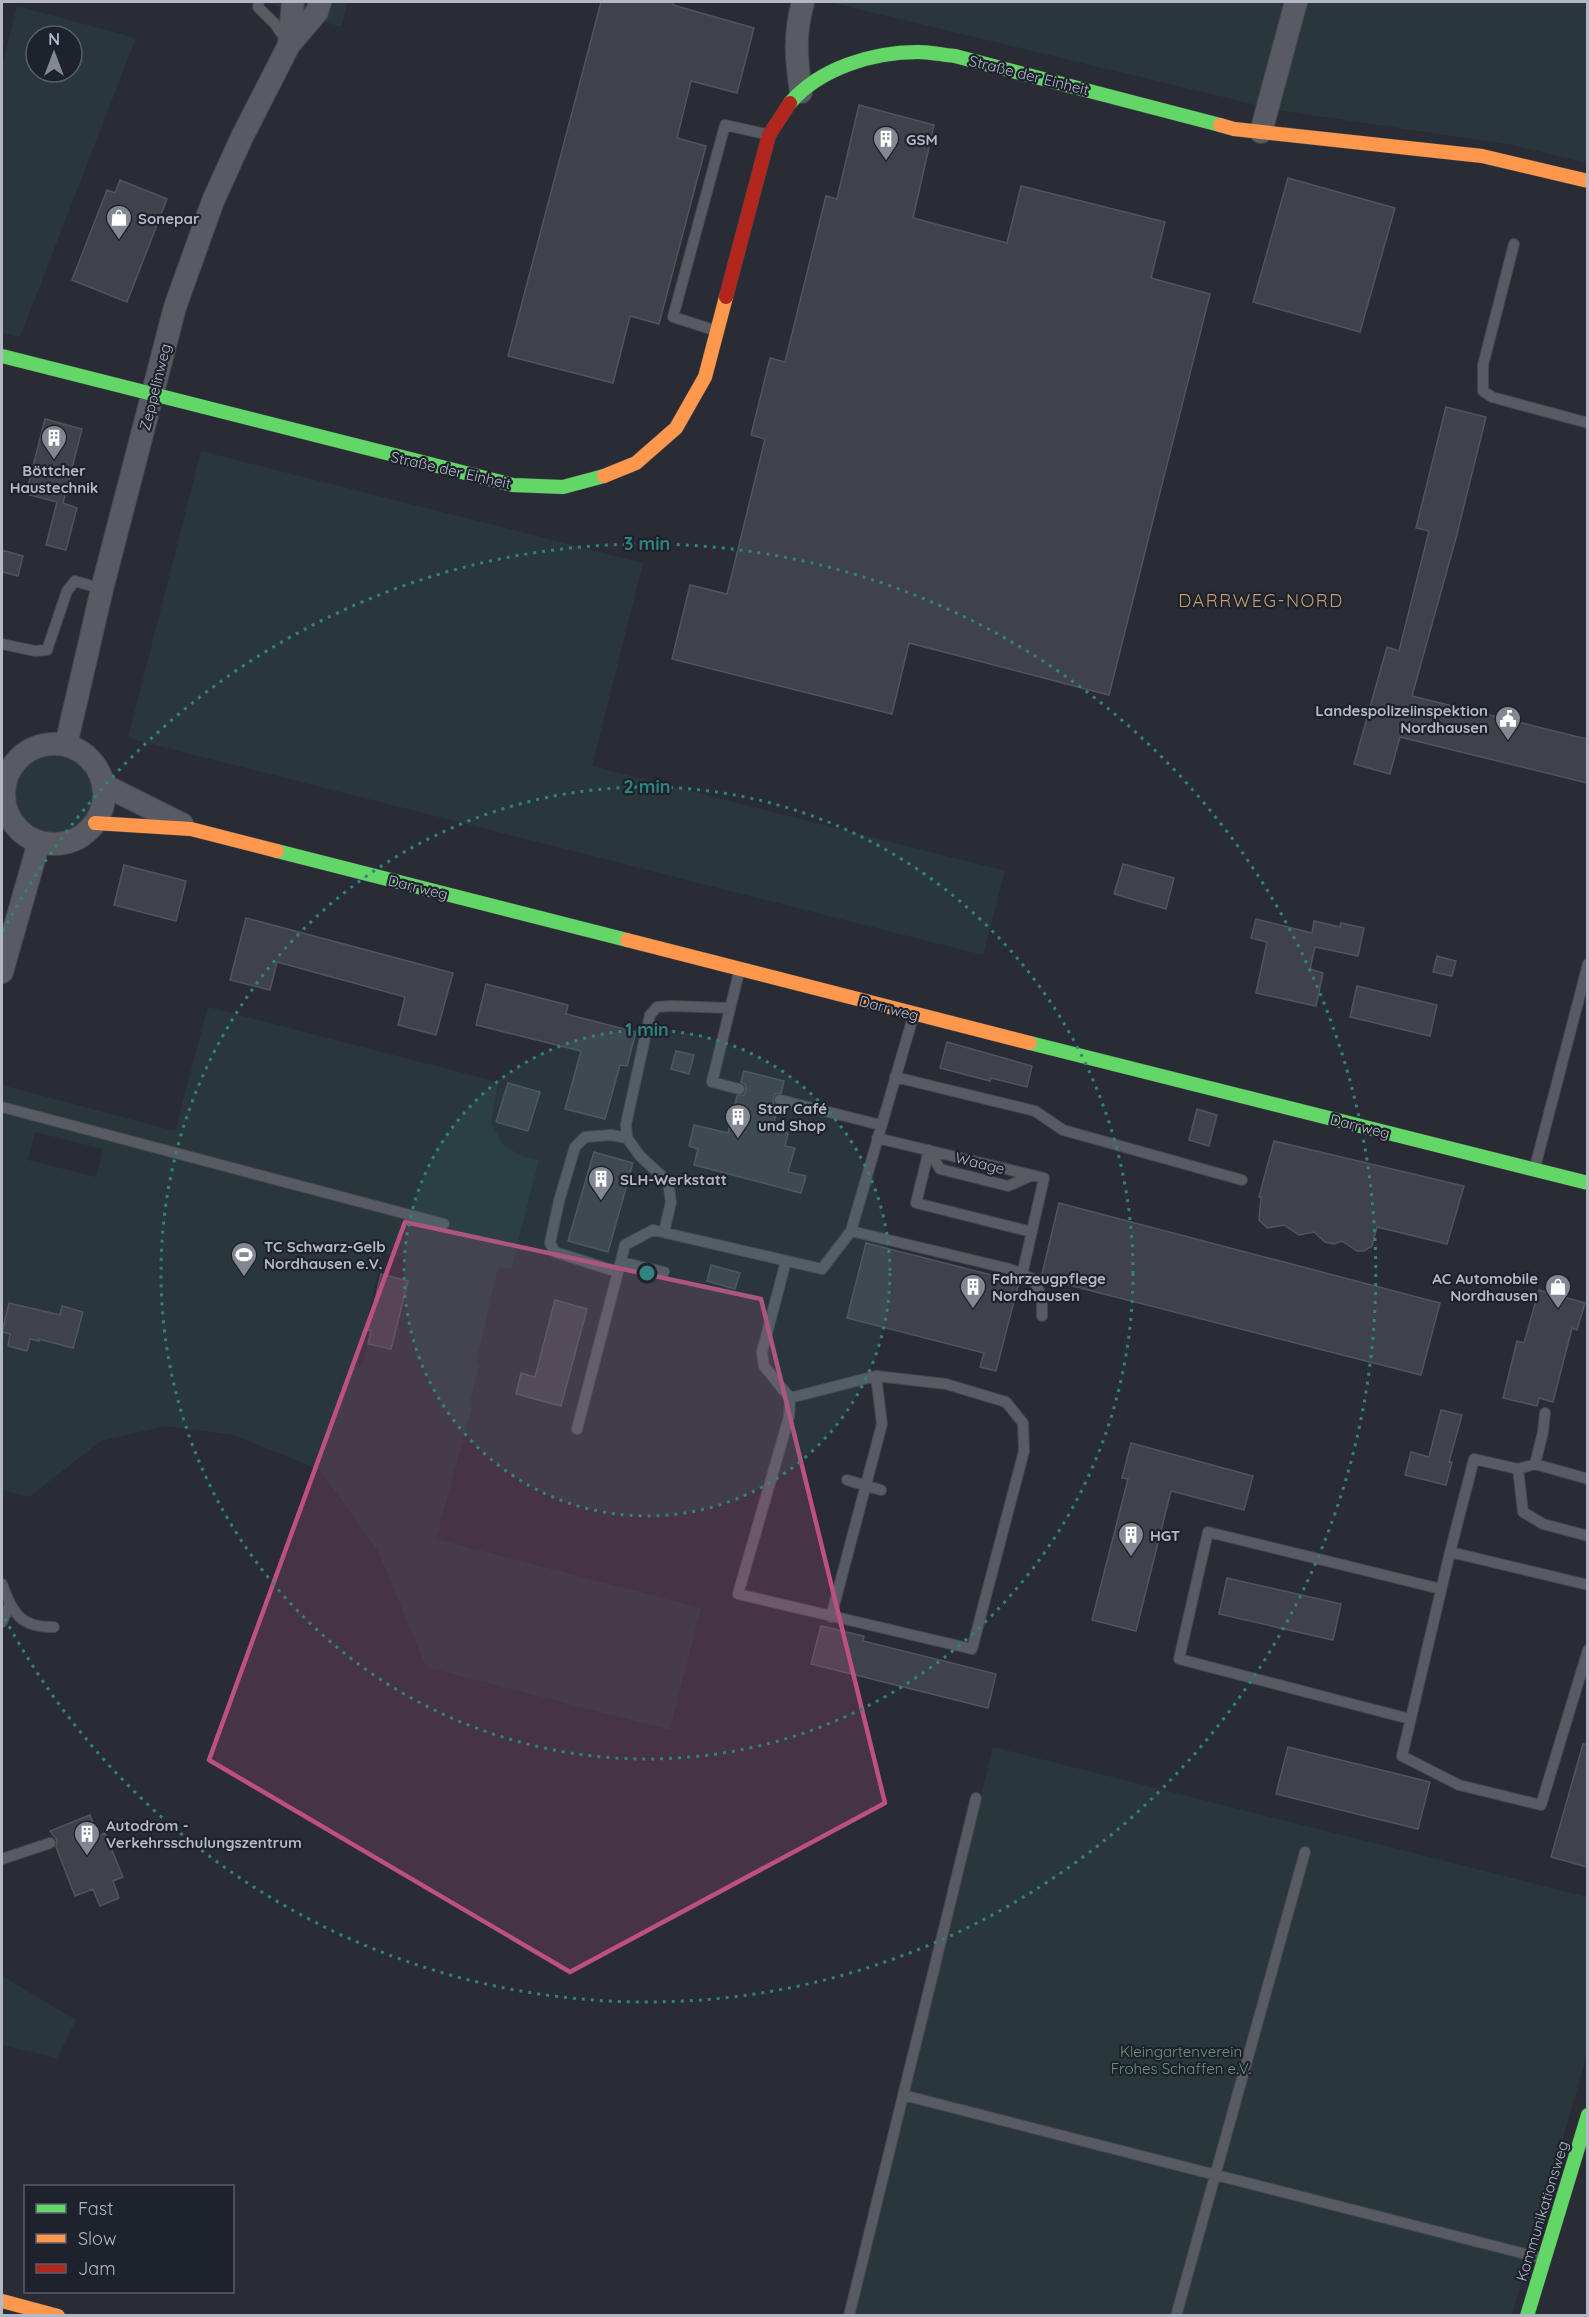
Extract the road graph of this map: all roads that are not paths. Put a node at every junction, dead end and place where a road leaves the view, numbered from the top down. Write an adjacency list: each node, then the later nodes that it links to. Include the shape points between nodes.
1 (259, 2): 6 (lane, via 258,7)
2 (293, 2): 6 (street, Zeppelinweg)
3 (320, 2): 6 (street, Zeppelinweg, via 317,12)
4 (803, 2): 7 (street, via 796,27)
5 (1296, 2): 8 (street)
6 (289, 45): 14 (street, Zeppelinweg, via 213,201 175,306)
7 (801, 92): 8 (street, Straße der Einheit, via 838,69 870,58 915,52 955,56 1234,129); 9 (street, Straße der Einheit)
8 (1261, 132): 10 (street, Straße der Einheit, via 1482,156)
9 (769, 135): 12 (street, Straße der Einheit); 12 (lane, via 725,125 673,317)
10 (1587, 181)
11 (1514, 244): 15 (lane, via 1483,365 1484,391 1492,397)
12 (717, 331): 14 (street, Straße der Einheit, via 705,377 676,428 636,463 563,487 513,485 476,477)
13 (2, 356): 14 (street, Straße der Einheit)
14 (153, 395): 16 (street, Zeppelinweg)
15 (1587, 423)
16 (102, 589): 17 (lane, via 75,581 47,650); 18 (street, Zeppelinweg)
17 (2, 644)
18 (66, 745): 19 (street, via 34,748); 20 (street, via 91,760)
19 (7, 763): 21 (street)
20 (104, 785): 22 (street, via 104,799); 23 (street, Darrweg)
21 (3, 798): 24 (street, via 15,825)
22 (95, 823): 23 (street, Darrweg); 24 (street, via 70,842)
23 (191, 829): 27 (street, Darrweg)
24 (39, 842): 26 (street)
25 (1587, 964): 38 (lane)
26 (2, 969)
27 (739, 969): 28 (lane); 29 (street, Darrweg)
28 (730, 1008): 31 (lane, via 712,1082); 35 (lane, via 664,1006 650,1015 626,1124)
29 (914, 1014): 30 (lane); 38 (street, Darrweg)
30 (895, 1077): 34 (lane); 40 (lane, via 1035,1111 1063,1130)
31 (739, 1089)
32 (780, 1100): 34 (lane)
33 (2, 1107): 42 (lane)
34 (881, 1125): 36 (lane)
35 (627, 1138): 44 (lane, via 668,1182 671,1202); 47 (lane, via 585,1137 575,1147 550,1243 555,1252)
36 (877, 1138): 37 (lane); 43 (lane)
37 (929, 1150): 39 (lane); 39 (lane, Waage, via 940,1169 1008,1186); 45 (lane, via 916,1203)
38 (1534, 1169): 41 (street, Darrweg)
39 (1033, 1175): 45 (lane, via 1044,1178)
40 (1242, 1180)
41 (1587, 1183)
42 (444, 1224)
43 (851, 1231): 46 (lane, via 822,1269); 49 (lane)
44 (664, 1232): 46 (lane); 47 (lane, via 653,1230 625,1245)
45 (1032, 1232): 49 (lane)
46 (786, 1260): 52 (lane, via 762,1352 764,1366)
47 (620, 1267): 48 (lane); 54 (lane)
48 (664, 1272)
49 (1022, 1275): 50 (lane, via 1033,1280 1042,1297)
50 (1042, 1316)
51 (876, 1376): 52 (lane); 59 (lane, via 882,1424); 67 (lane, via 946,1384 1006,1402 1023,1423 1024,1451 972,1649)
52 (790, 1398): 67 (lane, via 789,1418 738,1594)
53 (1545, 1413): 55 (lane)
54 (577, 1429)
55 (1535, 1464): 56 (lane); 57 (lane)
56 (1518, 1469): 61 (lane, via 1523,1512 1543,1524); 62 (lane, via 1474,1459)
57 (1587, 1479)
58 (847, 1480): 59 (lane)
59 (866, 1486): 60 (lane); 67 (lane)
60 (881, 1490)
61 (1587, 1536)
62 (1450, 1552): 64 (lane); 65 (lane)
63 (2, 1584): 66 (lane)
64 (1587, 1585)
65 (1441, 1589): 71 (lane); 71 (lane, via 1208,1532 1205,1544 1179,1659)
66 (9, 1606): 68 (lane); 69 (lane, via 24,1621 42,1628)
67 (831, 1617)
68 (2, 1622)
69 (54, 1627)
70 (1587, 1650): 71 (lane, via 1541,1805 1459,1785 1402,1756)
71 (1410, 1719)
72 (976, 1798): 76 (lane)
73 (50, 1843): 75 (lane)
74 (1305, 1852): 78 (lane)
75 (2, 1859)
76 (903, 2095): 78 (lane); 82 (lane)
77 (1587, 2115): 79 (street, Kommunikationsweg)
78 (1215, 2175): 79 (lane); 83 (lane)
79 (1544, 2259): 84 (street, Kommunikationsweg)
80 (2, 2301): 81 (street)
81 (58, 2316)
82 (849, 2316)
83 (1176, 2316)
84 (1527, 2316)

